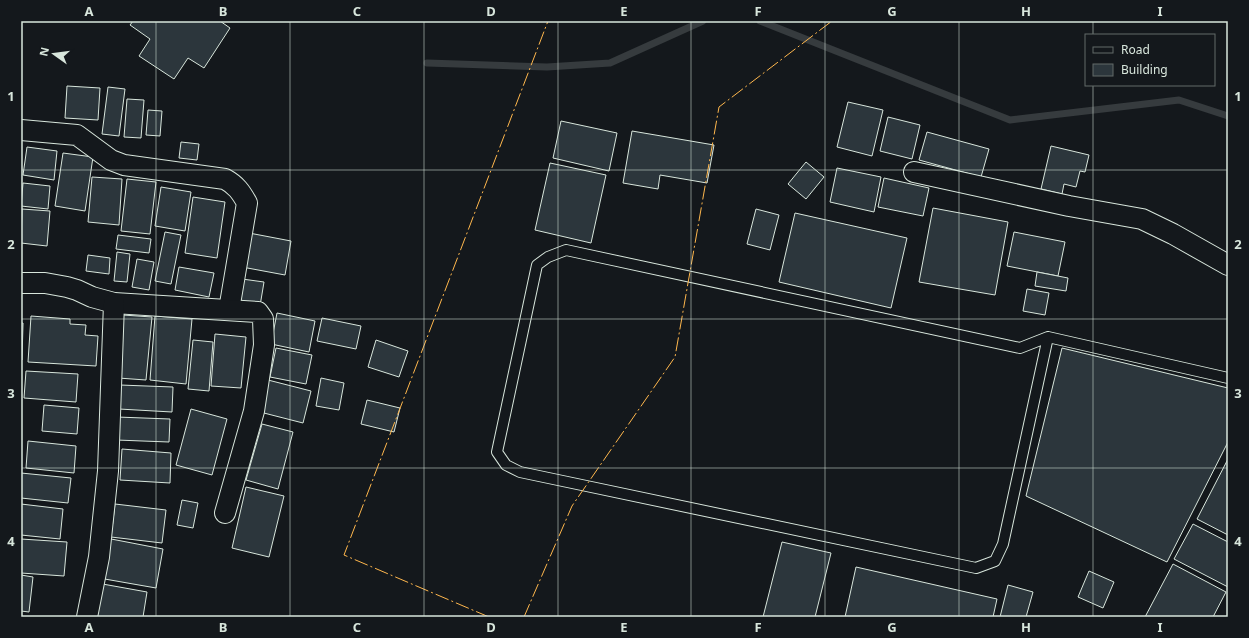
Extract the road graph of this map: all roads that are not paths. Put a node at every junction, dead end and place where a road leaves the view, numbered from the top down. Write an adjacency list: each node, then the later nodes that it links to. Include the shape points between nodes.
1 (21, 130): 6 (street, via 77,135 111,160 124,165 225,179 235,185 246,204)
2 (914, 172): 3 (street, via 1069,206 1142,218)
3 (1228, 265)
4 (21, 283): 5 (street, via 67,287)
5 (114, 303): 6 (street); 10 (street, via 108,471 99,557)
6 (229, 310): 9 (street, via 258,312 263,319 264,345 254,411)
7 (1048, 337): 7 (lane, via 1003,544 995,561 976,568 520,472 506,465 497,452 537,266 548,257 566,250 1020,348); 8 (lane)
8 (1228, 378)
9 (225, 513)
10 (86, 617)

